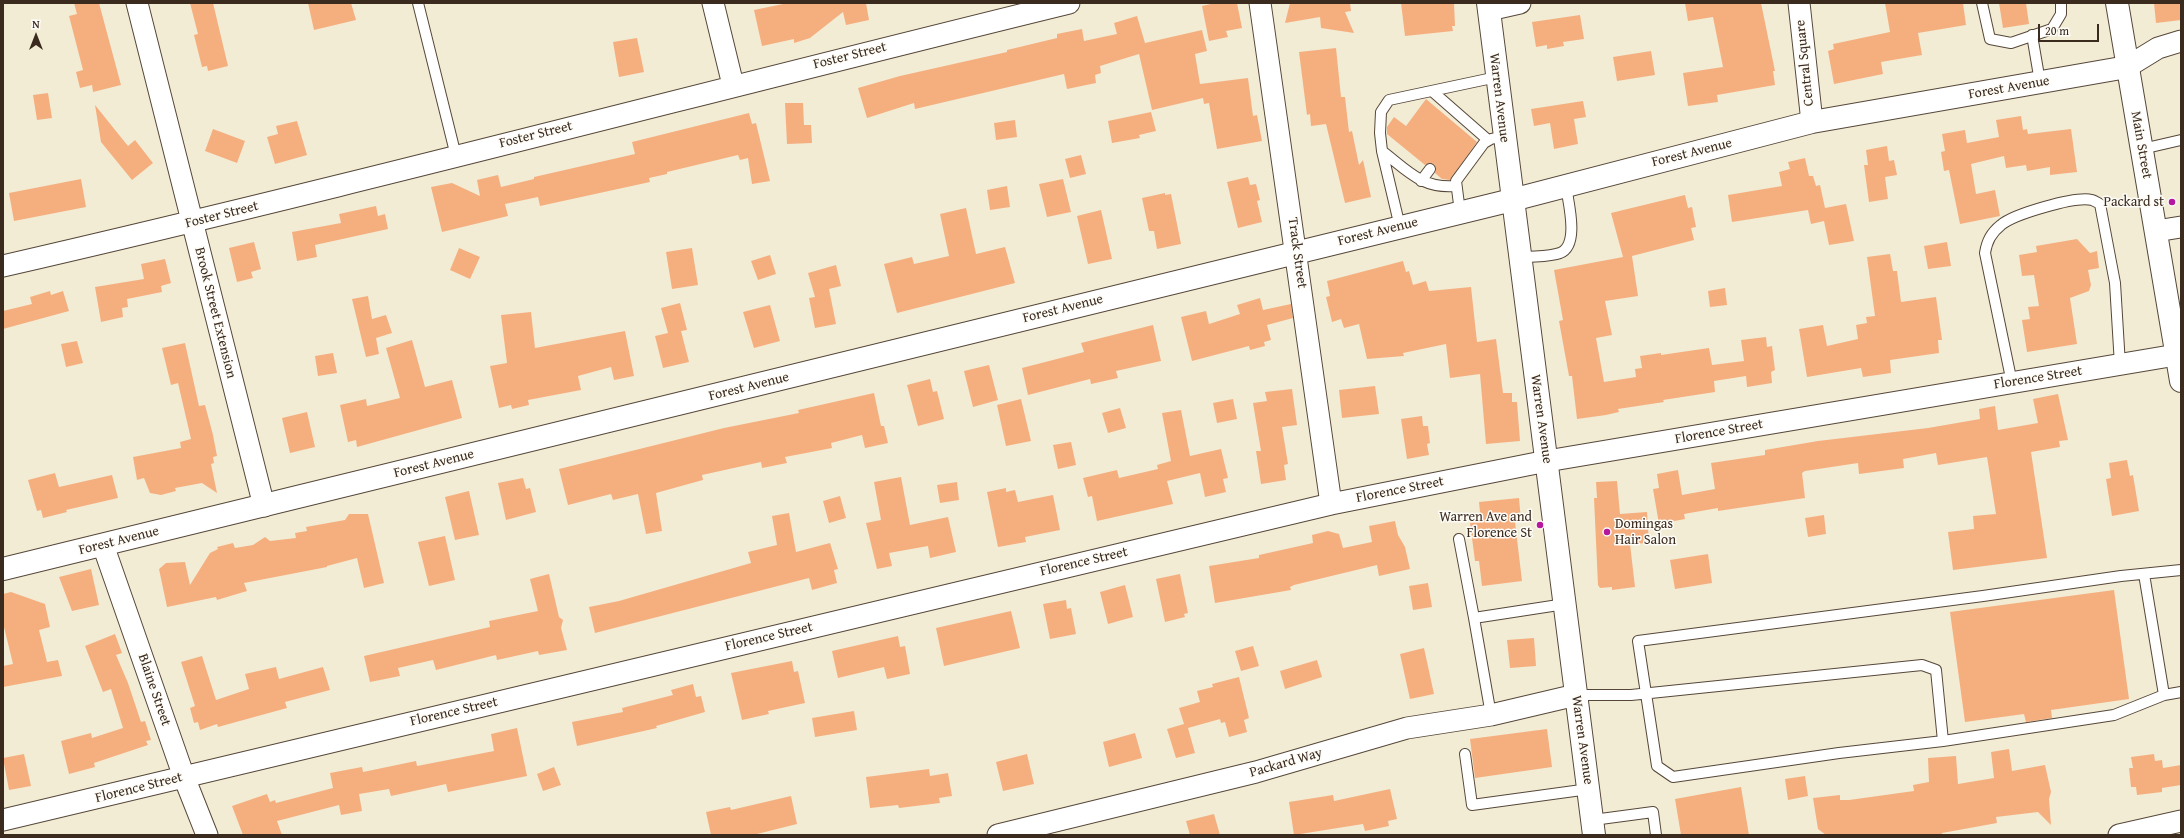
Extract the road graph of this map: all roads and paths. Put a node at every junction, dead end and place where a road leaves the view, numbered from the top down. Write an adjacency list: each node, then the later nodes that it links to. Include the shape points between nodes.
1 (137, 3): 32 (street, Brook Street Extension)
2 (418, 3): 25 (lane)
3 (713, 3): 18 (street)
4 (1069, 3): 12 (street, Foster Street)
5 (1260, 3): 36 (street, Track Street)
6 (1520, 3): 11 (street)
7 (1799, 3): 20 (street, Central Square)
8 (1982, 3): 13 (lane, via 1990,39 2011,42)
9 (2061, 3): 13 (lane, via 2061,14 2052,29)
10 (2117, 3): 15 (street, Main Street)
11 (1488, 6): 16 (street, Warren Avenue)
12 (995, 12): 18 (street, Foster Street)
13 (2032, 35): 17 (lane)
14 (2181, 41): 15 (street, via 2158,48)
15 (2127, 67): 17 (street, Forest Avenue); 23 (street, Main Street)
16 (1497, 77): 19 (lane); 21 (street, Warren Avenue)
17 (2040, 82): 20 (street, Forest Avenue)
18 (733, 85): 25 (street, Foster Street)
19 (1432, 91): 21 (lane, via 1464,126); 24 (lane, via 1390,100 1381,112)
20 (1812, 122): 29 (street, Forest Avenue)
21 (1496, 138): 28 (lane, via 1484,143 1456,181); 30 (street, Warren Avenue)
22 (2181, 140): 23 (lane)
23 (2142, 149): 35 (street, Main Street)
24 (1382, 151): 27 (lane); 33 (lane)
25 (456, 156): 32 (street, Foster Street)
26 (1430, 169): 27 (lane)
27 (1421, 181): 28 (lane, via 1441,187)
28 (1456, 186): 31 (lane)
29 (1566, 186): 30 (street, Forest Avenue); 37 (lane, via 1572,232 1570,245 1561,253)
30 (1512, 200): 31 (street, Forest Avenue); 37 (street, Warren Avenue)
31 (1460, 212): 33 (street, Forest Avenue)
32 (192, 223): 38 (street, Foster Street); 45 (street, Brook Street Extension)
33 (1400, 227): 36 (street, Forest Avenue)
34 (2181, 227): 35 (street)
35 (2156, 232): 39 (street, Main Street)
36 (1297, 252): 44 (street, Track Street); 45 (street, Forest Avenue)
37 (1520, 258): 43 (street, Warren Avenue)
38 (3, 266)
39 (2176, 355): 40 (street, Florence Street); 41 (street, Main Street)
40 (2120, 365): 42 (street, Florence Street); 42 (lane, via 2115,283 2100,204 2092,200 2076,201 2033,210 2014,217 2001,225 1987,241 1985,254)
41 (2181, 382)
42 (2012, 383): 43 (street, Florence Street)
43 (1547, 461): 44 (street, Florence Street); 51 (street, Warren Avenue)
44 (1331, 504): 60 (street, Florence Street)
45 (264, 506): 47 (street, Forest Avenue)
46 (1459, 539): 52 (lane)
47 (103, 545): 48 (street, Forest Avenue); 60 (street, Blaine Street)
48 (3, 569)
49 (2181, 570): 50 (lane)
50 (2144, 574): 54 (lane, via 1638,641); 56 (lane)
51 (1564, 604): 52 (lane); 55 (street, Warren Avenue)
52 (1474, 618): 57 (lane)
53 (2181, 692): 56 (lane)
54 (1646, 693): 55 (lane); 58 (lane, via 1752,684 1922,664 1936,670); 58 (lane, via 1657,766 1673,777)
55 (1576, 695): 57 (street, Packard Way); 61 (street, Warren Avenue)
56 (2164, 695): 58 (lane, via 2114,715)
57 (1491, 715): 66 (street, Packard Way, via 1407,728 1256,772)
58 (1943, 741)
59 (1465, 754): 61 (lane, via 1472,805)
60 (184, 777): 62 (street, Florence Street); 65 (street, Blaine Street)
61 (1589, 789): 64 (street, Warren Avenue)
62 (3, 820)
63 (2181, 821): 68 (street)
64 (1593, 827): 67 (lane, via 1653,812)
65 (207, 835)
66 (998, 835)
67 (1656, 835)
68 (2120, 835)

